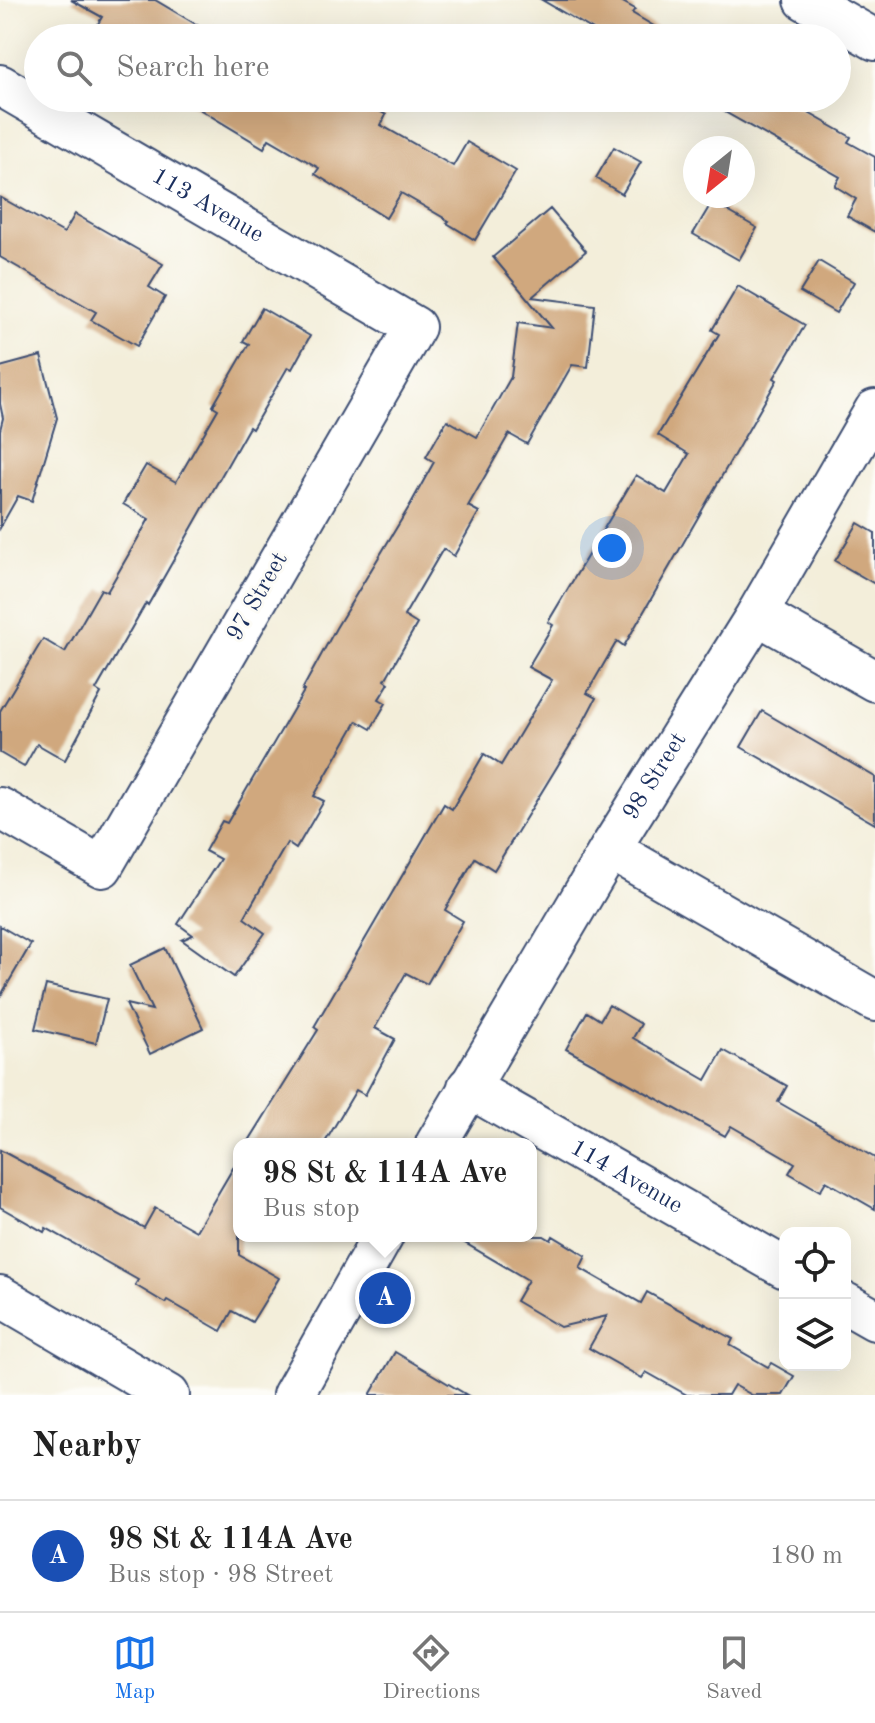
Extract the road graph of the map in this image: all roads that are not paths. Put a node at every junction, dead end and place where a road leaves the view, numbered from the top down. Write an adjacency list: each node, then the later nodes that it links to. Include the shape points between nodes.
1 (805, 0): 2 (street)
2 (847, 24)
3 (851, 26): 4 (street)
4 (875, 40)
5 (0, 85): 6 (street, 113 Avenue)
6 (24, 99)
7 (46, 112): 8 (street, 113 Avenue)
8 (415, 327): 12 (street, 97 Street, via 102,867)
9 (875, 410): 10 (street, 98 Street)
10 (757, 614): 11 (street); 13 (street, 98 Street)
11 (875, 681)
12 (0, 808)
13 (610, 849): 14 (street); 15 (street, 98 Street)
14 (875, 1001)
15 (468, 1087): 16 (street, 98 Street); 18 (street, 114 Avenue)
16 (439, 1138)
17 (380, 1242): 23 (street)
18 (779, 1265)
19 (0, 1296): 22 (street)
20 (851, 1306): 21 (street)
21 (875, 1320)
22 (169, 1395)
23 (293, 1395)

